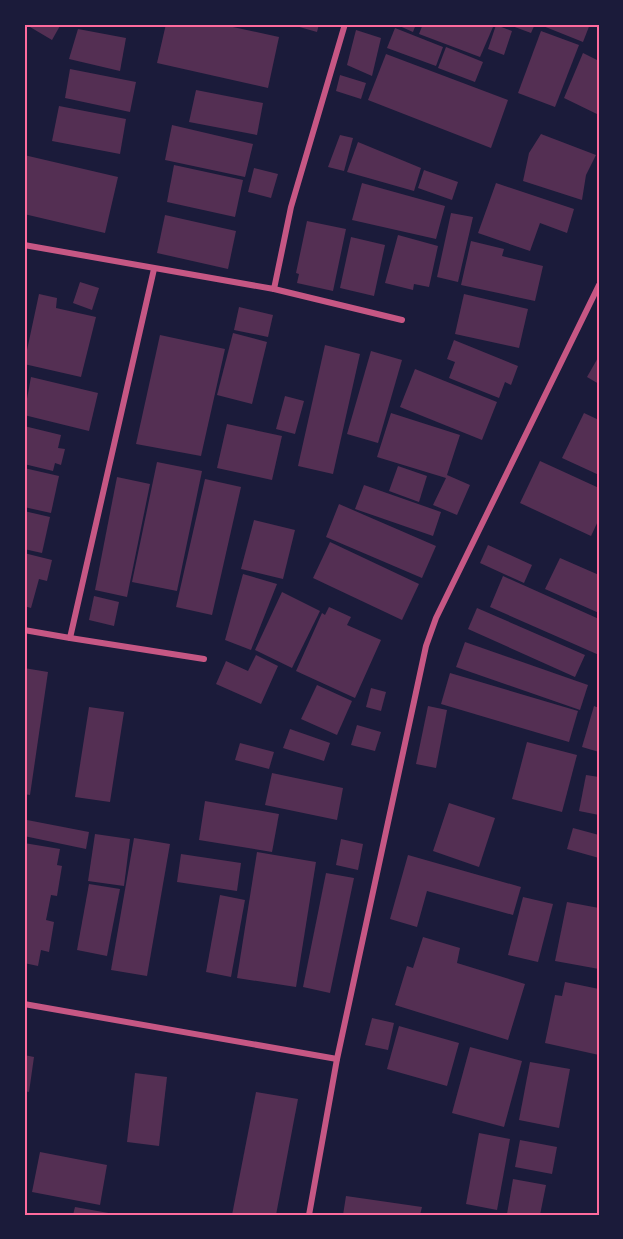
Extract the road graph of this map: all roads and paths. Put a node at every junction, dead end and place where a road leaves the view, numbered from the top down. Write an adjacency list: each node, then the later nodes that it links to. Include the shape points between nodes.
1 (345, 24): 5 (street, via 291,207)
2 (24, 245): 3 (street)
3 (154, 269): 5 (street); 8 (street)
4 (599, 285): 11 (street, via 436,618 426,646)
5 (274, 289): 6 (street)
6 (402, 320)
7 (24, 630): 8 (street)
8 (70, 638): 9 (street)
9 (204, 659)
10 (24, 1004): 11 (street)
11 (337, 1059): 12 (street)
12 (309, 1215)

